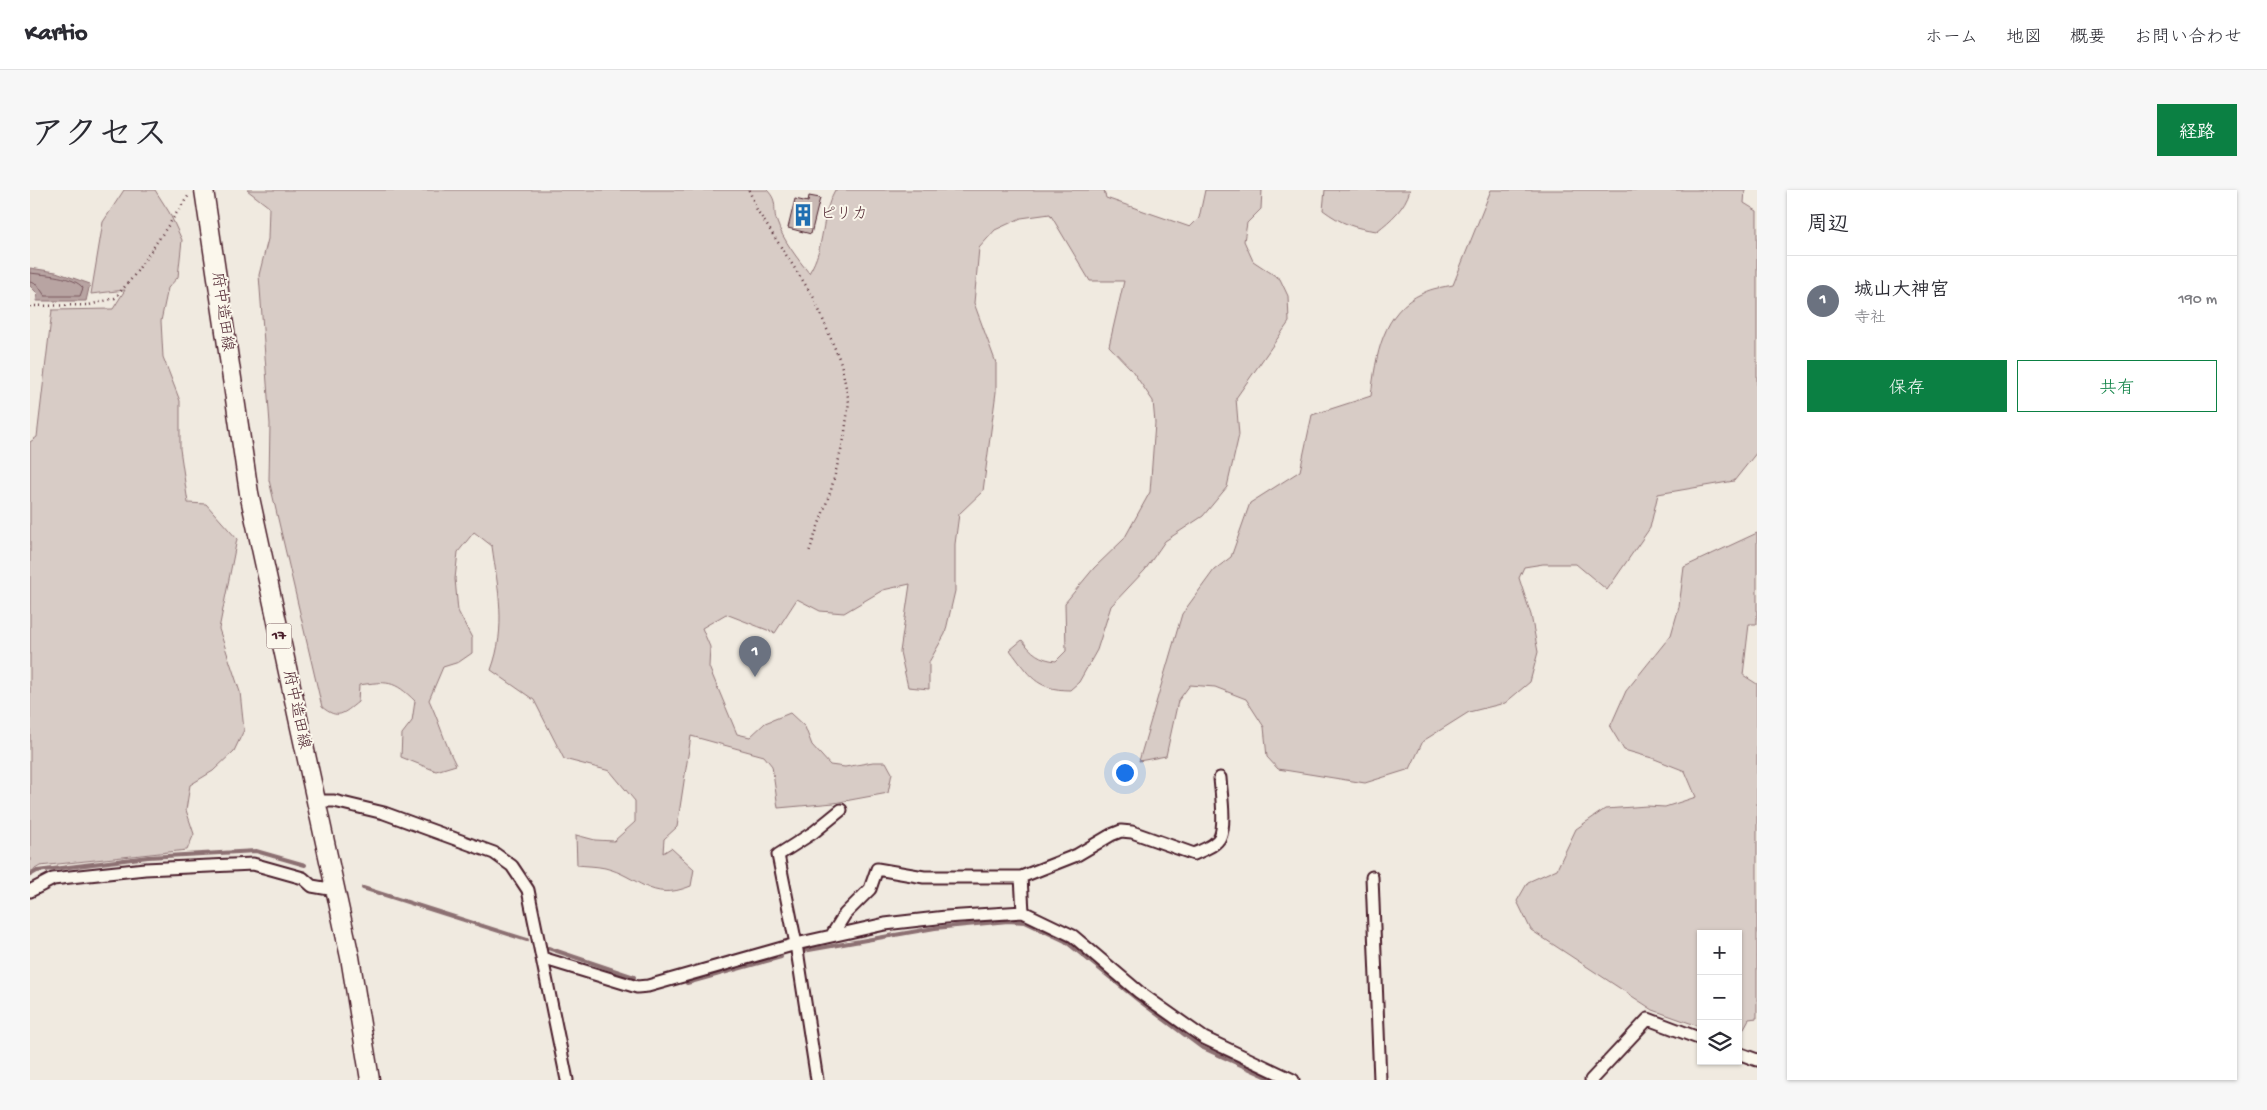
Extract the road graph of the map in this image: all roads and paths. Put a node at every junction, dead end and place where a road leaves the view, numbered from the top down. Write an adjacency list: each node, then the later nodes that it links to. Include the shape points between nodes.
1 (749, 190): 4 (path, via 757,210 814,298 841,363 849,402 844,439 831,490)
2 (199, 191): 3 (path, via 188,196 115,298 89,305); 6 (main road, 府中造田線 / 17, via 249,493)
3 (30, 306)
4 (809, 552)
5 (1220, 778): 8 (street, via 1220,837 1194,854 1122,831 1076,855)
6 (315, 801): 10 (main road, 府中造田線 / 17); 15 (street, via 334,801 384,813 505,859 528,890)
7 (840, 810): 14 (street, via 814,832 778,855)
8 (1021, 877): 12 (street); 13 (street, via 924,877 878,869 870,889 846,914)
9 (1372, 877): 23 (street)
10 (335, 890): 11 (street, via 312,886 303,878 253,864 70,876 53,879); 19 (main road, 府中造田線 / 17, via 358,999)
11 (30, 891)
12 (1023, 912): 13 (street, via 946,916); 22 (street, via 1073,936 1139,992 1204,1038)
13 (832, 935): 14 (street)
14 (796, 944): 15 (street, via 637,987); 21 (street)
15 (542, 958): 20 (street)
16 (1697, 1037): 24 (street, via 1648,1019)
17 (1742, 1054): 18 (street)
18 (1757, 1060)
19 (370, 1080)
20 (567, 1080)
21 (817, 1080)
22 (1293, 1080)
23 (1380, 1080)
24 (1591, 1080)

